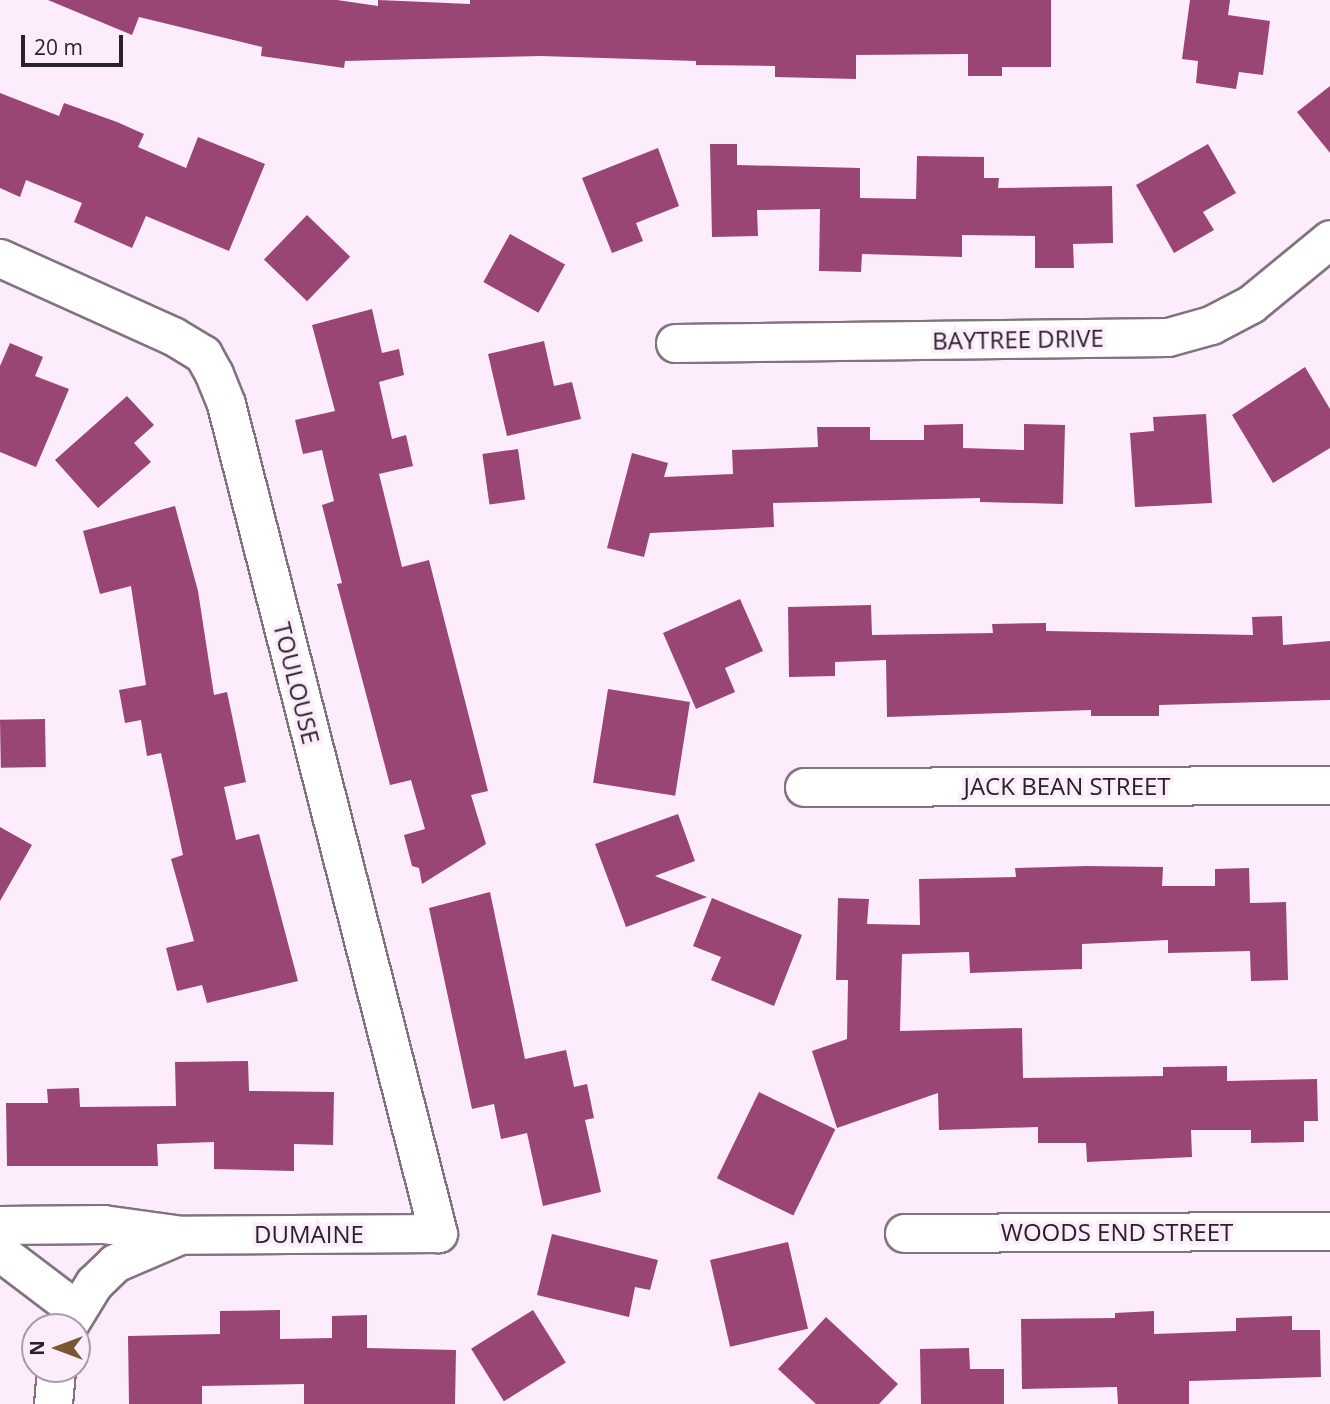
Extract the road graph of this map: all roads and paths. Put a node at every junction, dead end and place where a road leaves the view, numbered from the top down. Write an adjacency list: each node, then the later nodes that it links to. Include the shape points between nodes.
1 (1330, 239): 3 (street, BAYTREE DRIVE, via 1251,304 1211,325 1168,337)
2 (0, 258): 8 (street, TOULOUSE, via 173,336 203,354 214,374 226,404)
3 (676, 343)
4 (1330, 785): 5 (street, JACK BEAN STREET)
5 (804, 787)
6 (0, 1225): 10 (street, DUMAINE, via 103,1224)
7 (1330, 1231): 9 (street, WOODS END STREET)
8 (438, 1233): 10 (street, DUMAINE)
9 (904, 1233)
10 (180, 1235): 13 (street, DUMAINE, via 115,1263)
11 (0, 1252): 12 (street, DUMAINE)
12 (66, 1313)
13 (75, 1313)
14 (55, 1383): 15 (street)
15 (53, 1404)

